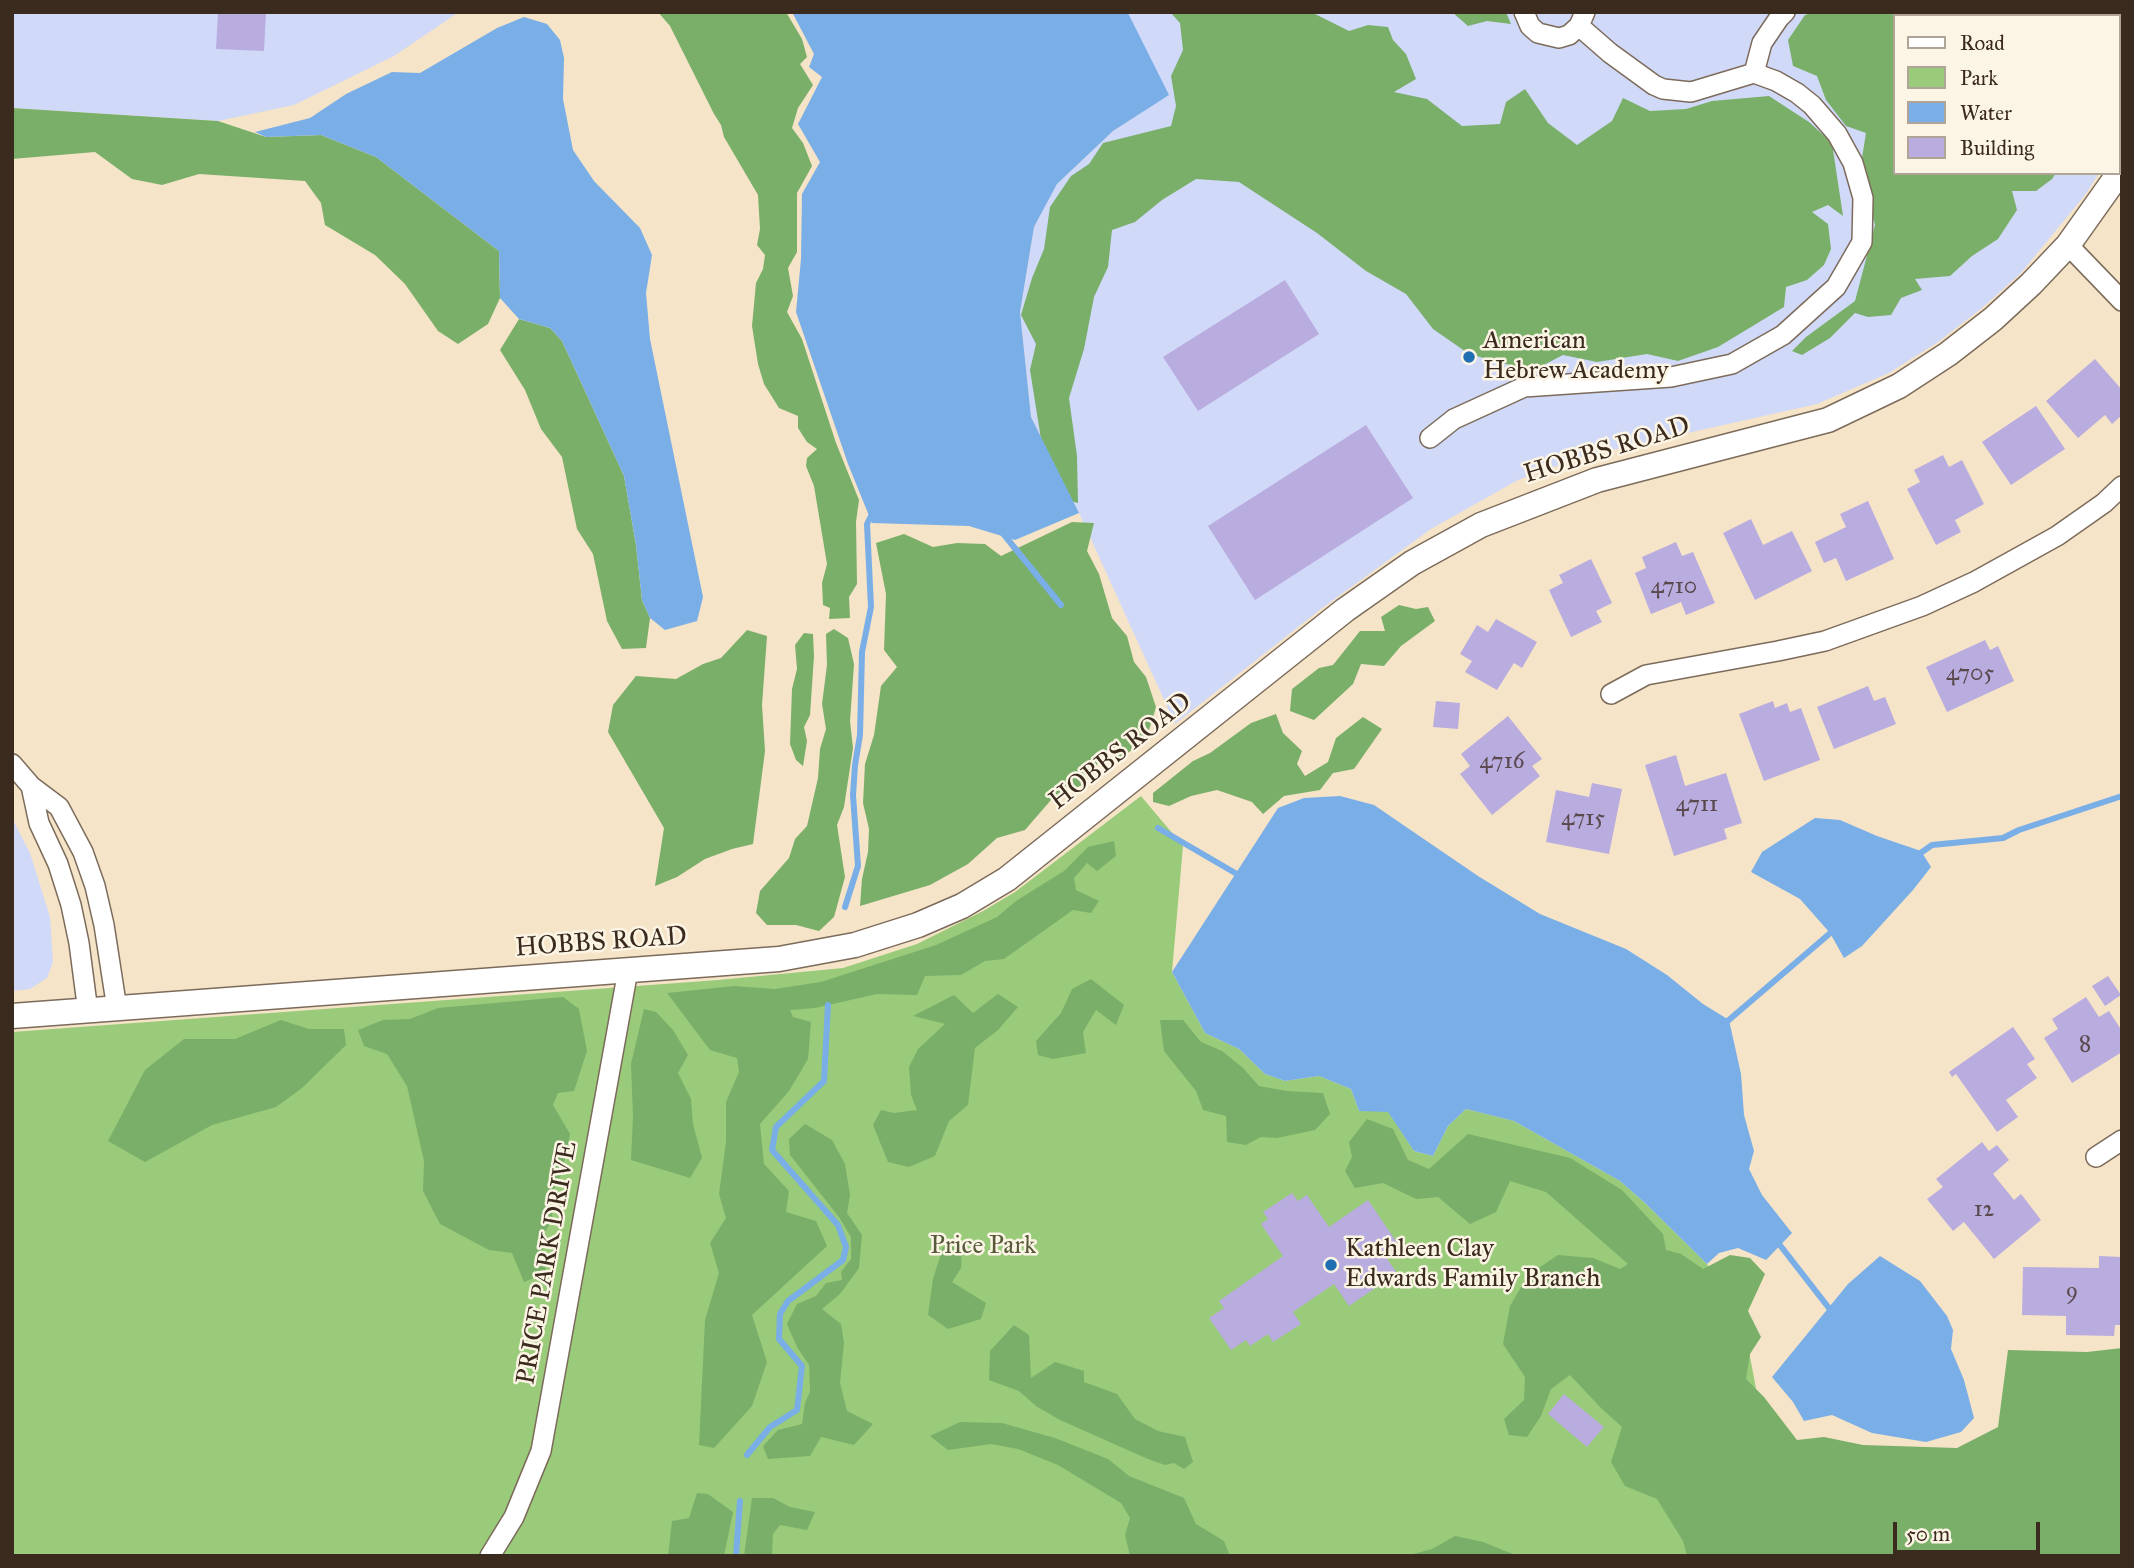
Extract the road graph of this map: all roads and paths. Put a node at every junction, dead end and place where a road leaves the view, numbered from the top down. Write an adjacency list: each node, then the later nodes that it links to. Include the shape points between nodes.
1 (1524, 12): 3 (street, via 1530,26 1548,37 1569,35)
2 (1785, 12): 4 (street, via 1762,43)
3 (1582, 19): 4 (street, via 1611,53 1663,89 1691,92)
4 (1754, 73): 8 (street, via 1776,81 1812,105 1837,134 1853,163 1863,198 1862,242 1836,287 1783,335 1732,364 1671,377 1524,387 1474,408)
5 (2118, 175): 6 (street, HOBBS ROAD)
6 (2068, 245): 7 (street); 13 (street, HOBBS ROAD, via 1993,319 1899,386 1828,419 1552,495 1481,525 1412,563 1345,610 1007,879 962,906 895,933 811,954)
7 (2122, 301)
8 (1430, 438)
9 (2122, 486): 10 (street, via 2057,536 1922,606 1778,652 1646,675)
10 (1611, 694)
11 (12, 764): 12 (street)
12 (31, 786): 14 (street, via 60,807 83,852 101,912); 15 (street, via 39,823 71,905)
13 (628, 970): 14 (street, HOBBS ROAD); 19 (street, PRICE PARK DRIVE, via 541,1451 514,1517)
14 (117, 1009): 15 (street, HOBBS ROAD)
15 (88, 1012): 16 (street, HOBBS ROAD)
16 (12, 1016)
17 (2122, 1140): 18 (street)
18 (2096, 1157)
19 (490, 1556)

